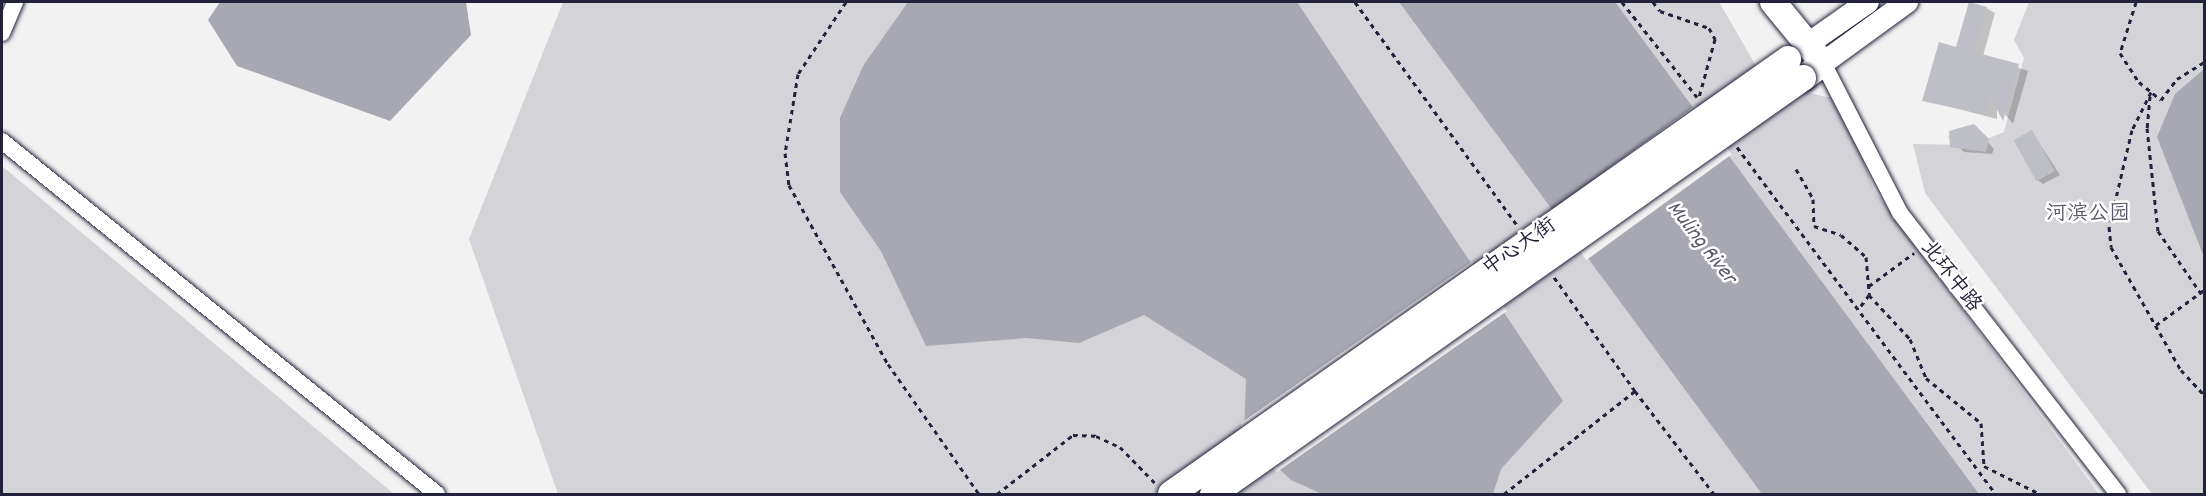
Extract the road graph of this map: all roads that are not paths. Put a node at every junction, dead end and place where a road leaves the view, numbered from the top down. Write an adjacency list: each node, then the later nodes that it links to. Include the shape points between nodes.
1 (15, 2): 6 (street)
2 (1773, 2): 7 (highway, 北环中路)
3 (1795, 2): 7 (highway, 北环中路)
4 (1868, 2): 7 (main road, 中心大街)
5 (1907, 2): 7 (main road, 中心大街)
6 (2, 33)
7 (1805, 61): 9 (highway, 中心大街, bridge); 11 (highway, 中心大街, bridge); 12 (street, 北环中路, via 1900,213)
8 (2, 141): 10 (street)
9 (1164, 490)
10 (437, 495)
11 (1213, 495)
12 (2118, 495)

